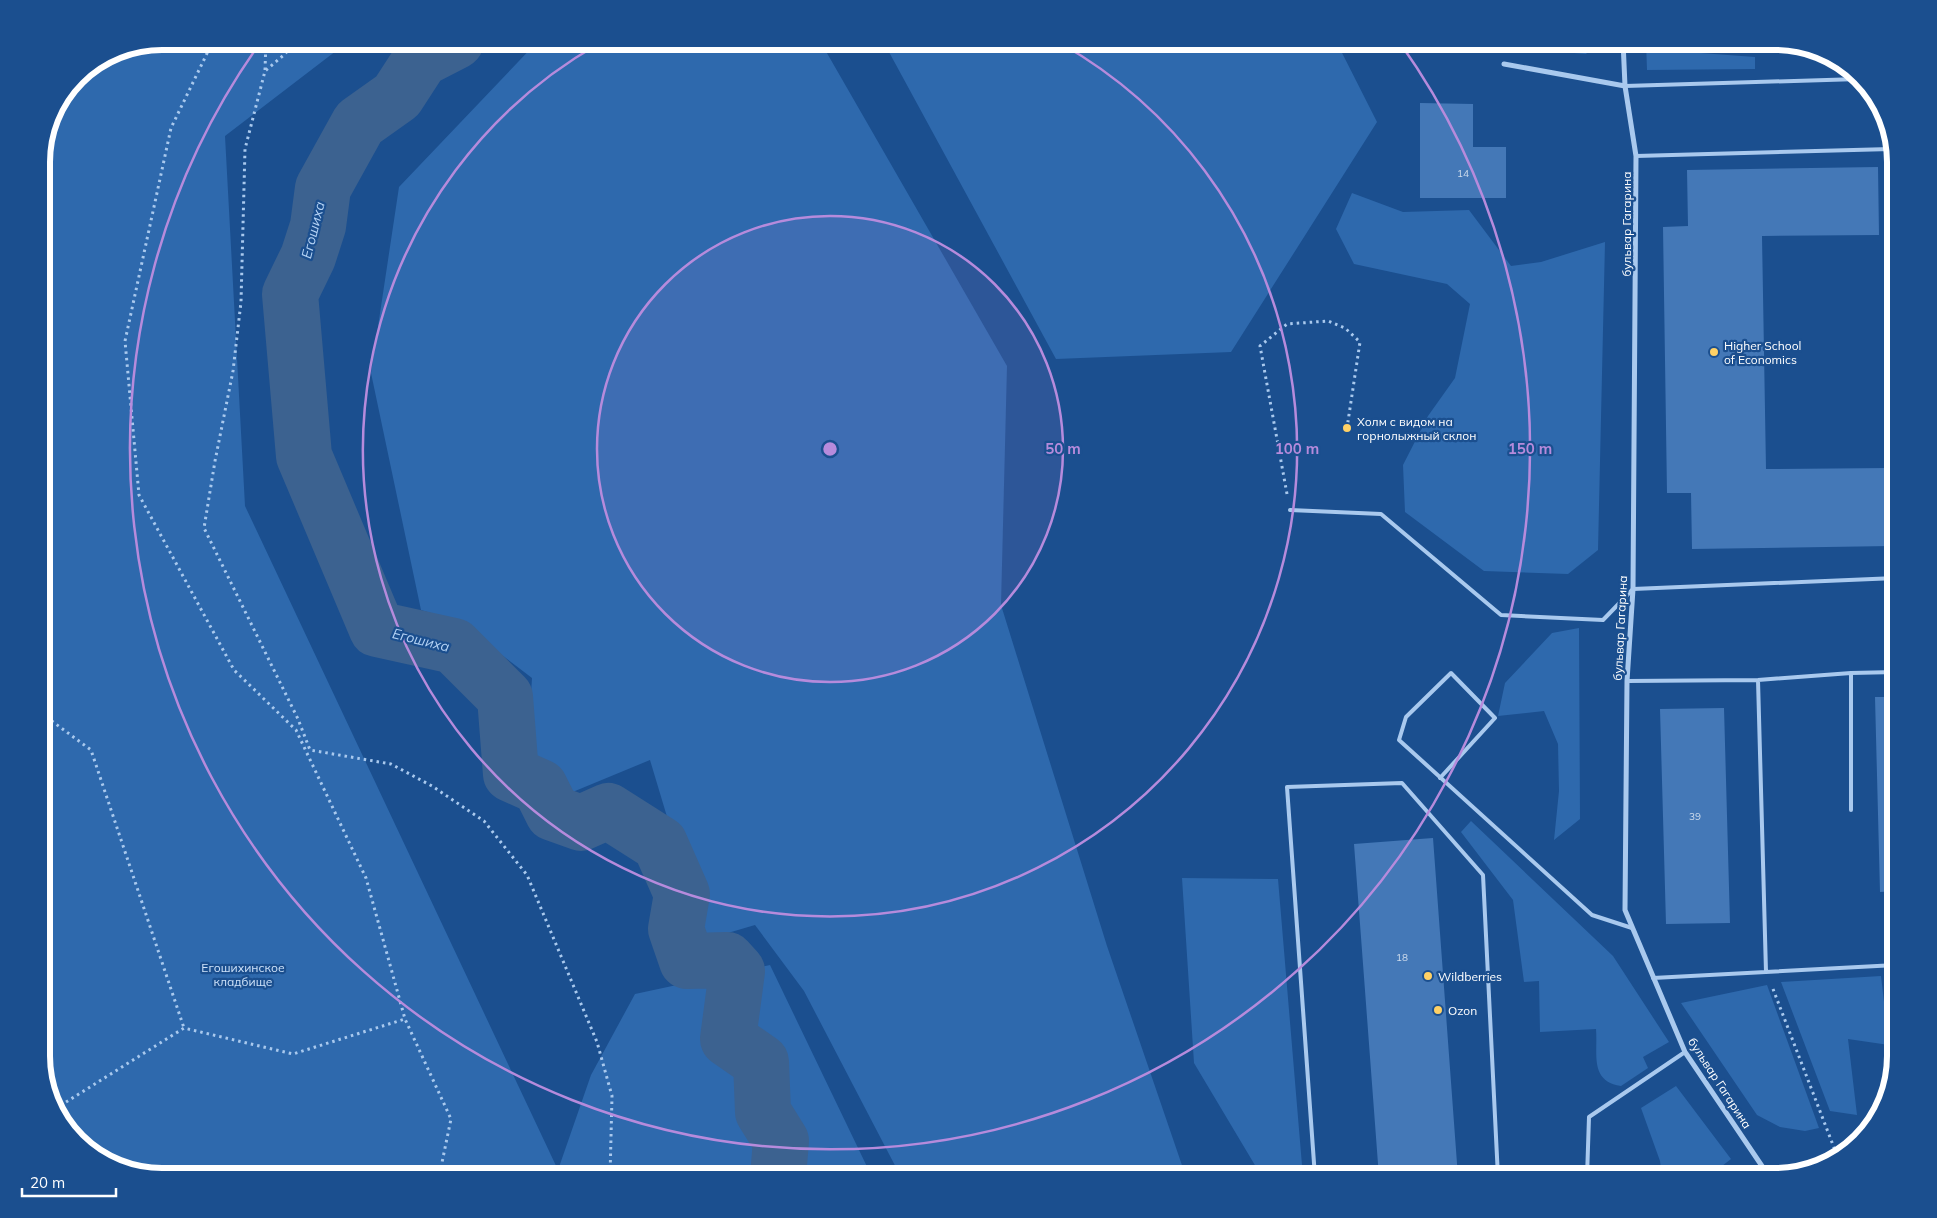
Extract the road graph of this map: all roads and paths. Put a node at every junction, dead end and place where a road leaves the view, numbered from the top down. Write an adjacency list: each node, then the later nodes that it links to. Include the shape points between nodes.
1 (209, 50): 26 (path, via 171,128 125,341 139,495 234,670 296,730 366,878)
2 (266, 50): 6 (path)
3 (288, 50): 6 (path)
4 (1623, 50): 8 (street, бульвар Гагарина)
5 (1504, 64): 8 (street)
6 (265, 71): 32 (path, via 245,149 241,302 233,371 204,528 298,719 310,750 391,764 432,786 484,821 527,875 597,1042 612,1096)
7 (1850, 79): 8 (lane)
8 (1625, 86): 10 (street, бульвар Гагарина)
9 (1886, 150): 10 (lane)
10 (1636, 156): 14 (street, бульвар Гагарина)
11 (1347, 428): 12 (path, via 1360,342 1345,328 1328,321 1287,324 1260,346)
12 (1290, 510): 14 (lane, via 1382,514 1501,615 1603,620)
13 (1887, 578): 14 (lane)
14 (1633, 589): 18 (street, бульвар Гагарина)
15 (1887, 672): 16 (lane)
16 (1851, 673): 17 (lane); 21 (lane)
17 (1758, 680): 18 (lane); 24 (lane)
18 (1627, 681): 22 (street, бульвар Гагарина, via 1625,910)
19 (50, 721): 27 (path, via 91,750)
20 (1440, 778): 20 (lane, via 1398,740 1406,717 1451,673 1495,718); 22 (lane, via 1592,915)
21 (1851, 810)
22 (1632, 928): 25 (street, бульвар Гагарина)
23 (1887, 965): 24 (lane)
24 (1766, 972): 25 (lane); 30 (path)
25 (1653, 978): 28 (street, бульвар Гагарина)
26 (405, 1019): 27 (path, via 293,1054); 31 (path, via 451,1119)
27 (184, 1028): 29 (path)
28 (1685, 1052): 35 (lane, via 1589,1117); 36 (street, бульвар Гагарина)
29 (62, 1105)
30 (1835, 1150)
31 (441, 1168)
32 (610, 1168)
33 (1315, 1168): 34 (lane, via 1287,787 1402,783 1483,875)
34 (1498, 1168)
35 (1587, 1168)
36 (1763, 1168)

